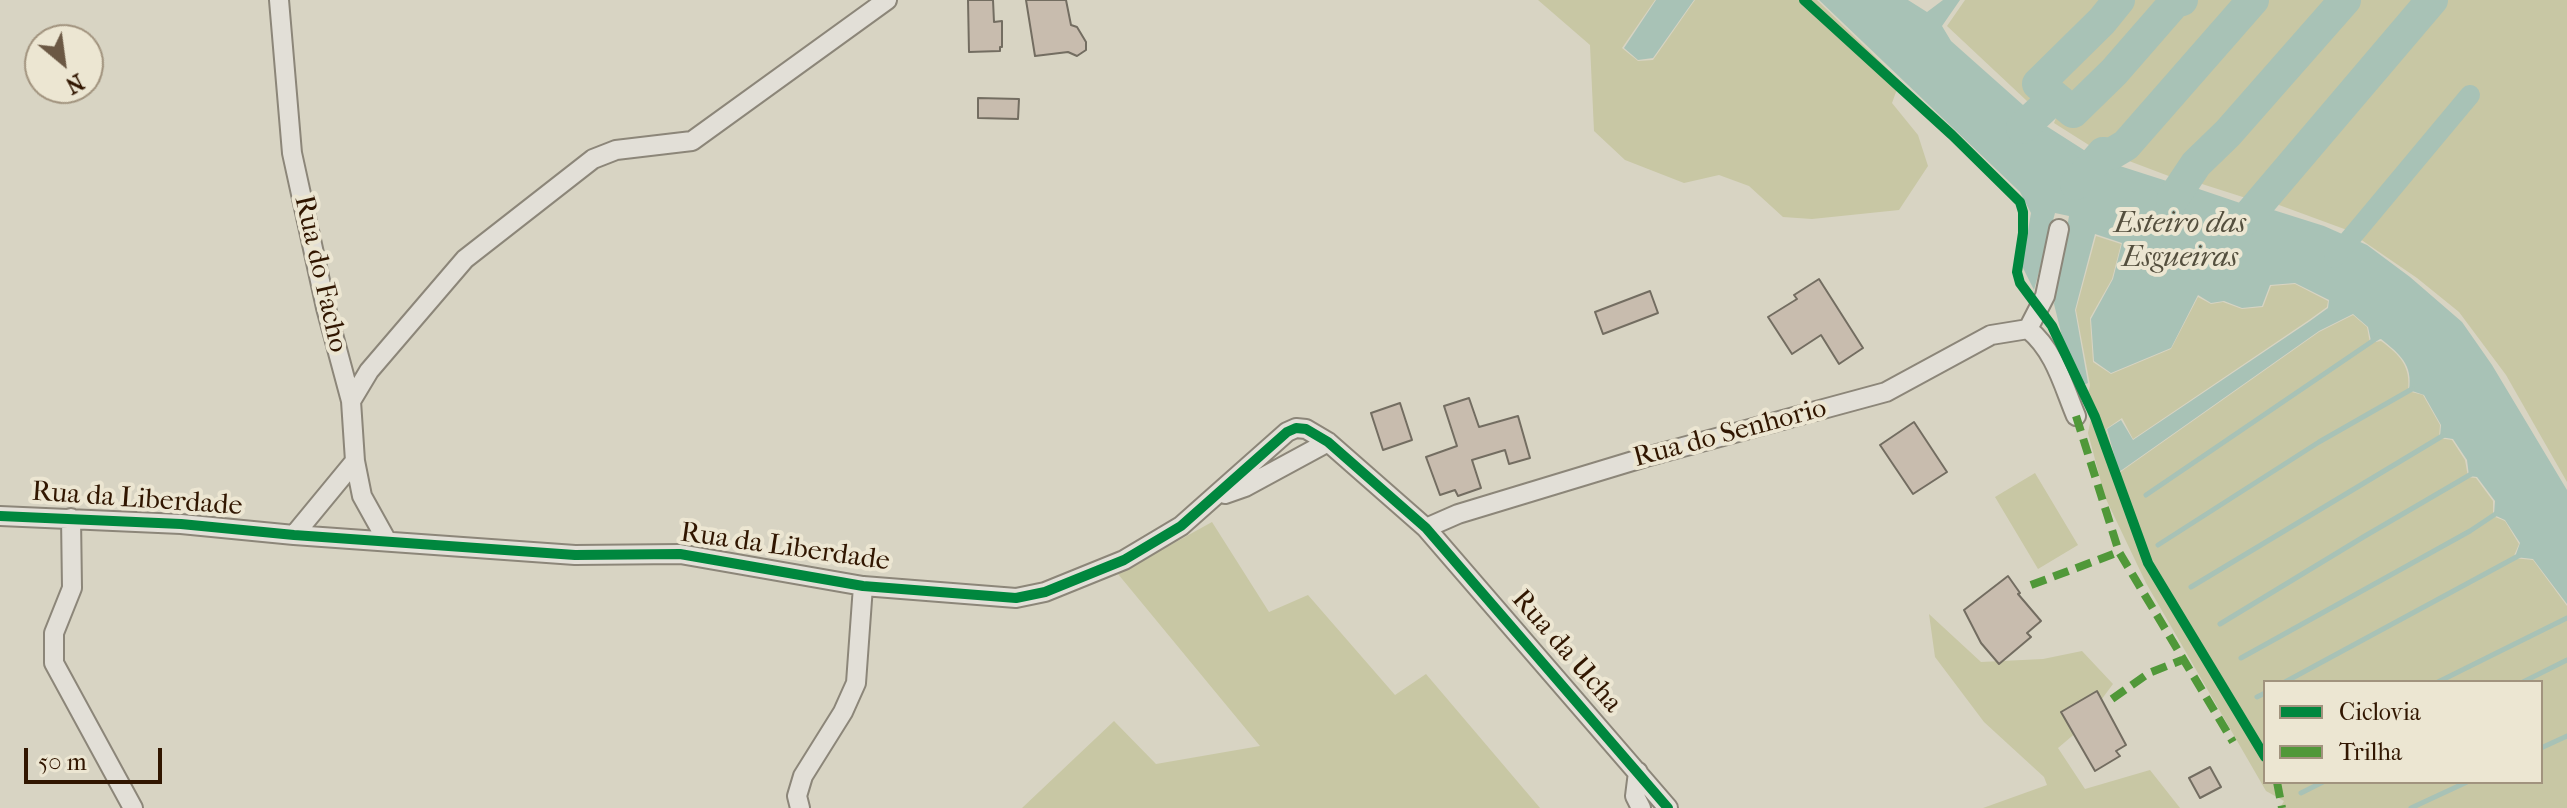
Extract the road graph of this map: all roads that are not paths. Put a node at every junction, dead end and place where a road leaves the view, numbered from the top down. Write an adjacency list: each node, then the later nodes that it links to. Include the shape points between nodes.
1 (279, 0): 5 (street, Rua do Facho, via 292,153)
2 (887, 0): 5 (street, via 692,141 616,150 593,159 465,259 369,371)
3 (2059, 229): 4 (street, via 2045,296)
4 (2028, 329): 6 (street, via 2049,351); 12 (street, Rua do Senhorio, via 1991,335 1886,392 1646,457)
5 (351, 401): 8 (street, Rua do Facho)
6 (2076, 416)
7 (1328, 442): 9 (street, Rua da Liberdade); 9 (street, Rua da Liberdade, via 1306,429 1287,432); 12 (street, Rua da Liberdade)
8 (355, 461): 13 (street); 14 (street, Rua do Facho, via 362,496)
9 (1218, 496): 15 (street, Rua da Liberdade, via 1124,560 1045,592 1016,598)
10 (0, 516): 11 (street, Rua da Liberdade)
11 (71, 518): 13 (street, Rua da Liberdade); 17 (street, via 72,588 54,633 54,663)
12 (1426, 528): 16 (street, Rua da Ucha)
13 (294, 535): 14 (street, Rua da Liberdade)
14 (387, 541): 15 (street, Rua da Liberdade, via 575,555 680,554)
15 (863, 586): 18 (street, via 856,683 803,776 797,796)
16 (1638, 772): 19 (street, via 1635,796); 20 (street, Rua da Ucha)
17 (133, 808)
18 (800, 808)
19 (1641, 808)
20 (1668, 808)

